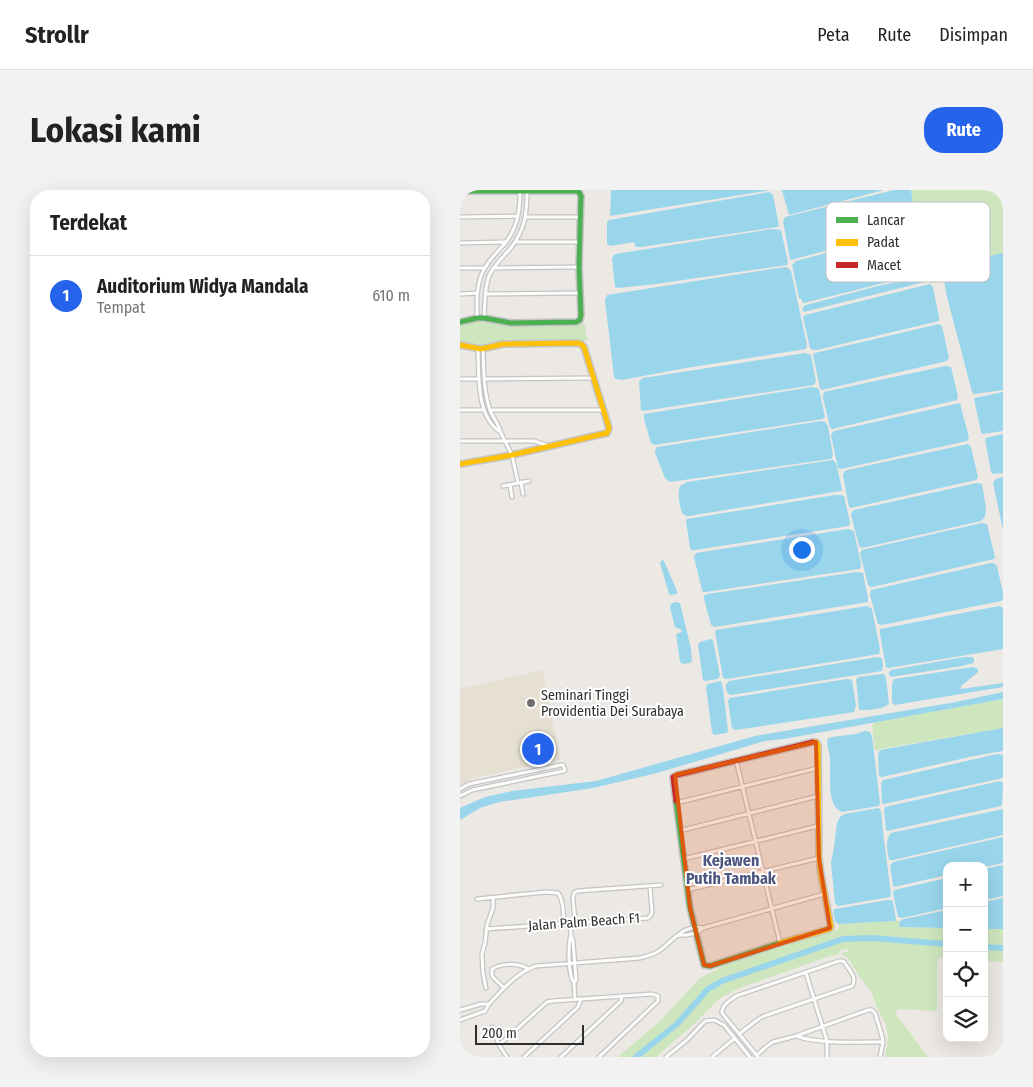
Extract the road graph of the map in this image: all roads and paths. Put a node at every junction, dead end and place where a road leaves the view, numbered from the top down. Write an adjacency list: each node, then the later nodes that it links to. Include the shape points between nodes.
1 (520, 190): 2 (street); 3 (street); 4 (street)
2 (527, 190): 6 (street); 7 (street, via 578,191 581,196)
3 (460, 191)
4 (518, 216): 5 (street); 8 (street)
5 (460, 217)
6 (526, 217): 7 (street); 9 (street)
7 (580, 217): 10 (street)
8 (506, 242): 11 (street); 13 (street)
9 (515, 242): 10 (street); 14 (street)
10 (579, 242): 15 (street)
11 (460, 243)
12 (460, 268): 13 (street)
13 (485, 268): 16 (street)
14 (493, 268): 15 (street); 19 (street)
15 (579, 268): 17 (street)
16 (477, 293): 18 (street); 20 (street)
17 (580, 293): 19 (street); 21 (street, via 581,315 576,322 511,323)
18 (460, 294)
19 (485, 294): 21 (street)
20 (477, 318): 21 (street); 22 (street)
21 (484, 318)
22 (460, 322)
23 (460, 345): 24 (street)
24 (481, 349): 25 (street, via 503,344 580,343); 27 (street); 28 (street)
25 (592, 378): 28 (street); 32 (street)
26 (460, 379): 27 (street)
27 (479, 379): 30 (street)
28 (484, 379): 31 (street)
29 (460, 410): 30 (street)
30 (484, 410): 33 (street)
31 (490, 410): 32 (street); 33 (street)
32 (602, 410): 36 (street, via 609,428 607,433)
33 (500, 431): 35 (street)
34 (460, 440): 35 (street)
35 (504, 440): 36 (street, via 534,441); 37 (street)
36 (549, 446): 37 (street)
37 (512, 455): 38 (street); 40 (street)
38 (460, 464)
39 (529, 481): 40 (street)
40 (519, 483): 41 (street); 43 (street)
41 (510, 485): 42 (street); 44 (street)
42 (503, 486)
43 (523, 494)
44 (512, 497)
45 (736, 760): 46 (street, via 815,742 818,745); 49 (street); 53 (street, via 674,776)
46 (818, 768): 49 (street); 52 (street)
47 (496, 779): 48 (street); 48 (street, via 562,764 565,770); 50 (street)
48 (497, 785): 51 (street)
49 (742, 786): 53 (street); 54 (street)
50 (460, 789)
51 (460, 796)
52 (818, 796): 54 (street); 55 (street)
53 (676, 802): 56 (street)
54 (749, 814): 56 (street); 57 (street)
55 (819, 825): 57 (street); 58 (street)
56 (679, 831): 59 (street)
57 (756, 842): 59 (street); 60 (street)
58 (819, 858): 60 (street); 64 (street)
59 (683, 859): 63 (street)
60 (763, 871): 63 (street); 67 (street)
61 (661, 885): 62 (street)
62 (650, 886): 68 (street, via 574,893); 68 (street, Jalan Palm Beach F1, via 652,912 648,918)
63 (687, 890): 72 (street)
64 (824, 894): 67 (street); 74 (street, via 831,927)
65 (493, 898): 66 (street); 70 (street, via 558,893); 71 (street)
66 (477, 899)
67 (772, 909): 72 (street); 74 (street)
68 (575, 922): 69 (street, Jalan Palm Beach F1)
69 (570, 923): 70 (street, Jalan Palm Beach F1); 73 (street)
70 (564, 924): 71 (street, Jalan Palm Beach F1)
71 (486, 929): 80 (street, via 481,961)
72 (695, 930): 74 (street, via 704,965 710,966); 76 (street, via 681,932 649,956)
73 (571, 935): 75 (street, via 568,942); 76 (street)
74 (780, 943)
75 (570, 962): 76 (street); 77 (street); 79 (street)
76 (574, 962): 79 (street)
77 (528, 968): 81 (street); 81 (street, via 516,964 492,969 492,976)
78 (806, 973): 85 (street); 85 (street, via 843,961 855,979 852,986); 91 (street, via 736,996 724,1006 722,1013)
79 (574, 983): 83 (street)
80 (486, 988)
81 (504, 988): 86 (street)
82 (622, 996): 84 (street); 100 (street, via 621,1001); 101 (street, via 652,994 658,996 658,1001)
83 (575, 999): 84 (street); 96 (street, via 547,1002)
84 (580, 999): 99 (street, via 578,1007)
85 (814, 999): 90 (street); 91 (street, via 760,1018)
86 (489, 1004): 87 (street); 88 (street, via 484,1011)
87 (460, 1010)
88 (460, 1020)
89 (492, 1026): 96 (street)
90 (823, 1026): 92 (street); 94 (street); 95 (street, via 872,1010)
91 (740, 1034): 97 (street)
92 (796, 1036): 94 (street); 97 (street, via 773,1042)
93 (734, 1038): 102 (street, via 719,1021 704,1021); 103 (street); 104 (street)
94 (828, 1041): 95 (street); 105 (street)
95 (883, 1042): 106 (street)
96 (499, 1045): 98 (street)
97 (758, 1056)
98 (507, 1057)
99 (524, 1057)
100 (561, 1057)
101 (599, 1057)
102 (666, 1057)
103 (712, 1057)
104 (750, 1057)
105 (827, 1057)
106 (880, 1057)

